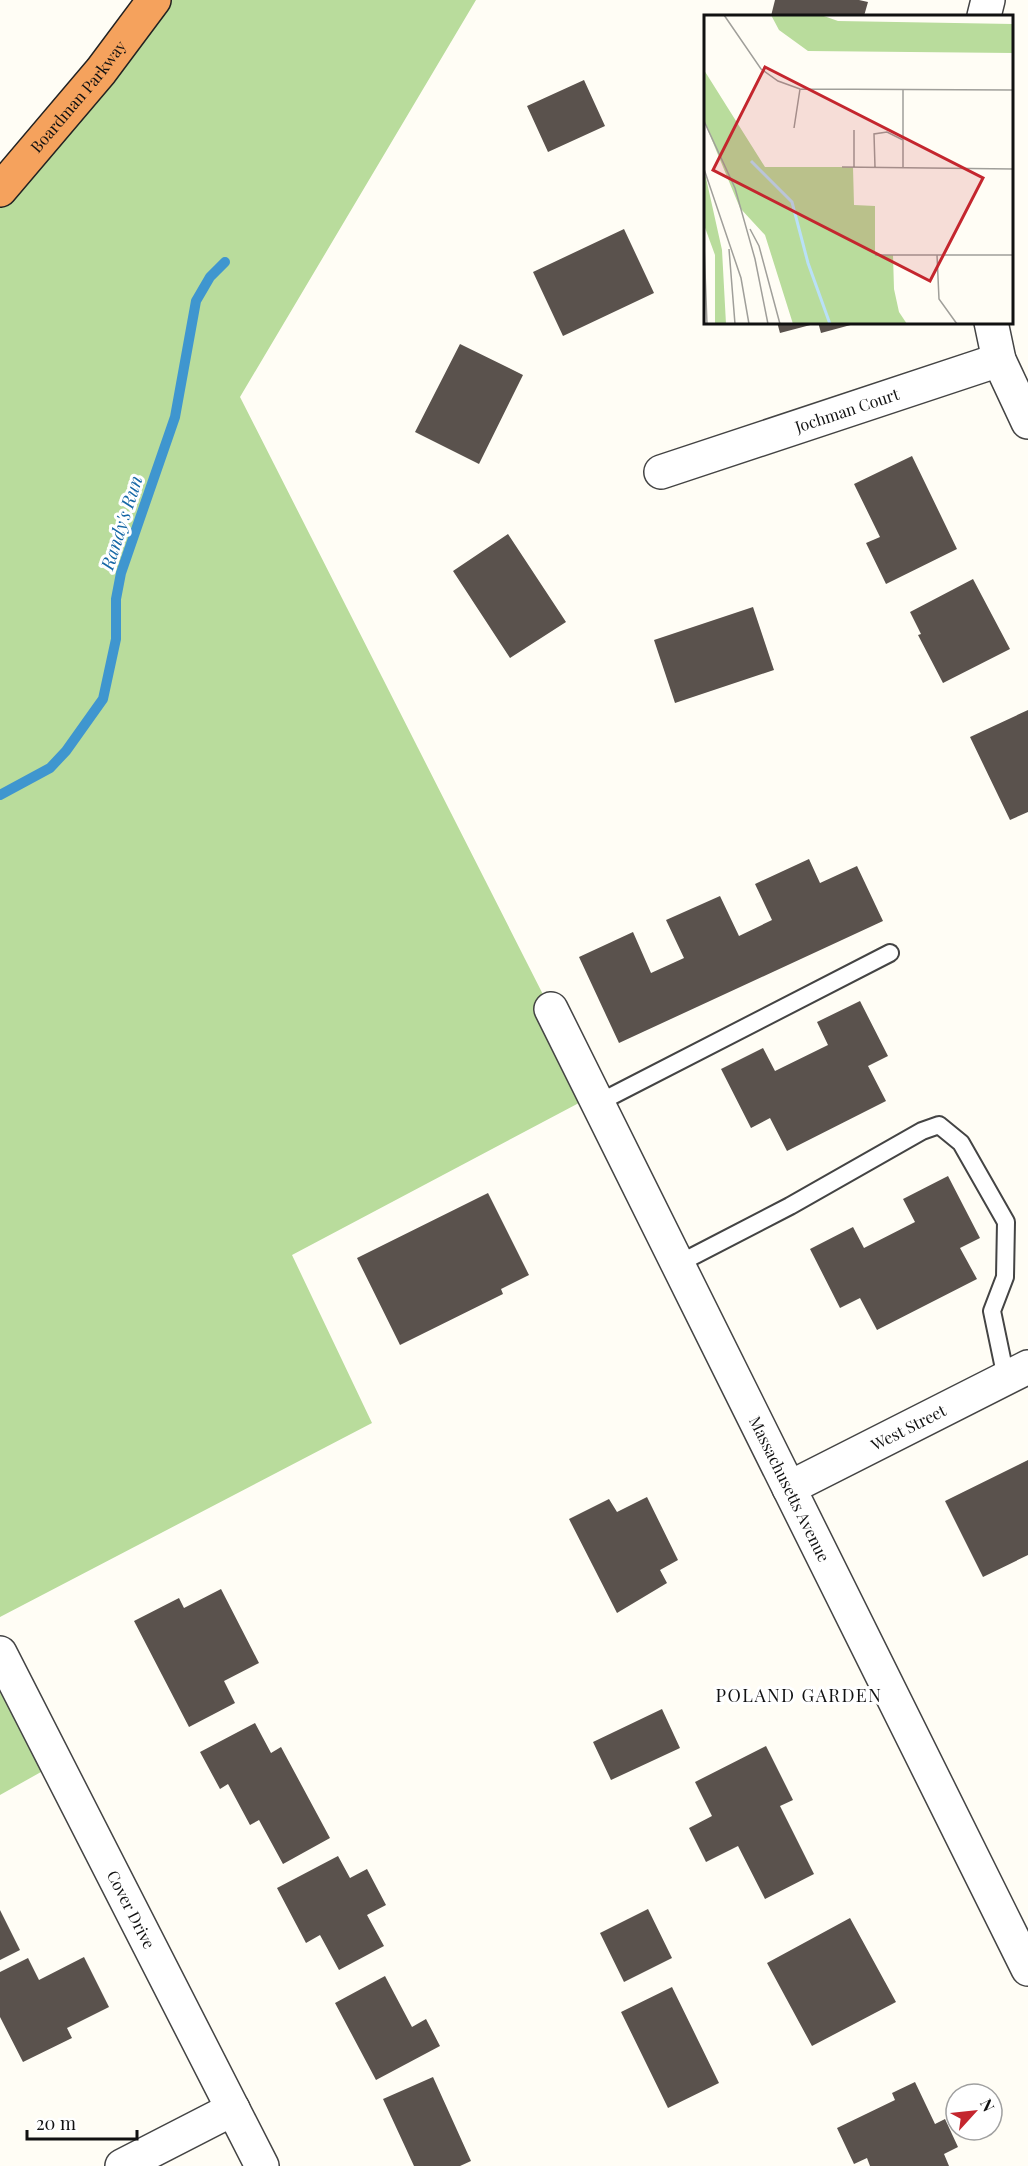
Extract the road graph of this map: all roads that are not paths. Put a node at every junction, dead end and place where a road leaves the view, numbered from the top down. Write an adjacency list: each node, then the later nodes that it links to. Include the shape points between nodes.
1 (154, 0): 4 (highway, Boardman Parkway)
2 (988, 0): 3 (street)
3 (984, 15)
4 (0, 190)
5 (991, 324): 6 (street)
6 (999, 360): 7 (street); 8 (street, Jochman Court)
7 (1028, 422)
8 (661, 472)
9 (890, 953): 11 (lane)
10 (551, 1009): 11 (street, Massachusetts Avenue)
11 (598, 1103): 12 (street, Massachusetts Avenue)
12 (678, 1264): 13 (lane, via 939,1125 962,1143 1006,1222 1005,1277 992,1311); 14 (street, Massachusetts Avenue)
13 (1017, 1373): 14 (street, West Street)
14 (789, 1488): 16 (street, Massachusetts Avenue)
15 (0, 1653): 17 (street, Cover Drive)
16 (1028, 1969)
17 (233, 2109): 18 (street); 19 (street, Cover Drive)
18 (122, 2166)
19 (262, 2166)

